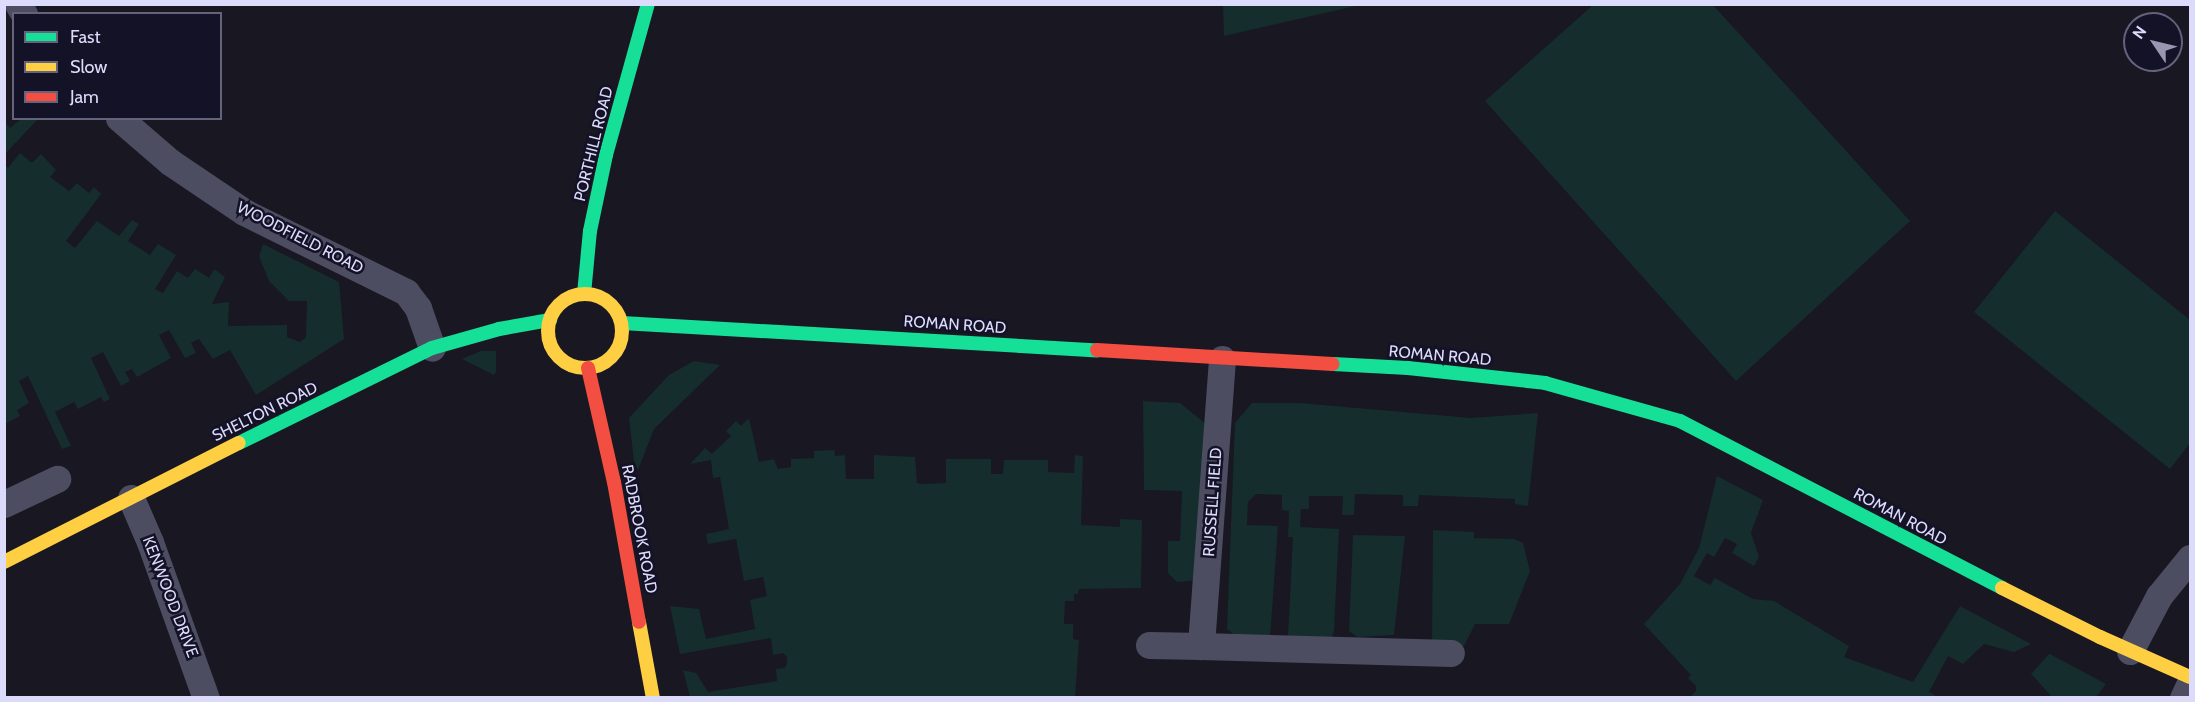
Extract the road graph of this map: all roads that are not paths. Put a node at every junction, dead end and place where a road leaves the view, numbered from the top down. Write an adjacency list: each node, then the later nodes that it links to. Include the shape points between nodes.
1 (648, 4): 3 (main road, PORTHILL ROAD, via 603,165)
2 (121, 120): 6 (street, WOODFIELD ROAD, via 170,162 244,212 406,292 418,308)
3 (584, 294): 4 (main road, via 560,304); 5 (main road, via 605,299 616,309)
4 (550, 320): 6 (main road, SHELTON ROAD); 8 (main road, via 550,343 558,357 574,367)
5 (622, 323): 7 (main road, ROMAN ROAD); 8 (main road, via 619,348 609,360)
6 (432, 348): 10 (main road, SHELTON ROAD)
7 (1222, 358): 15 (street, RUSSELL FIELD); 16 (main road, ROMAN ROAD, via 1408,368 1545,382 1680,421)
8 (588, 368): 21 (main road, RADBROOK ROAD, via 616,494)
9 (57, 479): 11 (street)
10 (131, 498): 13 (main road, SHELTON ROAD); 20 (street, KENWOOD DRIVE)
11 (4, 504)
12 (2190, 558): 16 (street, via 2159,596)
13 (4, 562)
14 (1149, 645): 15 (street)
15 (1201, 646): 17 (street)
16 (2130, 651): 18 (main road, ROMAN ROAD)
17 (1450, 653)
18 (2190, 677)
19 (2190, 683): 22 (street)
20 (206, 698)
21 (653, 698)
22 (2183, 698)

